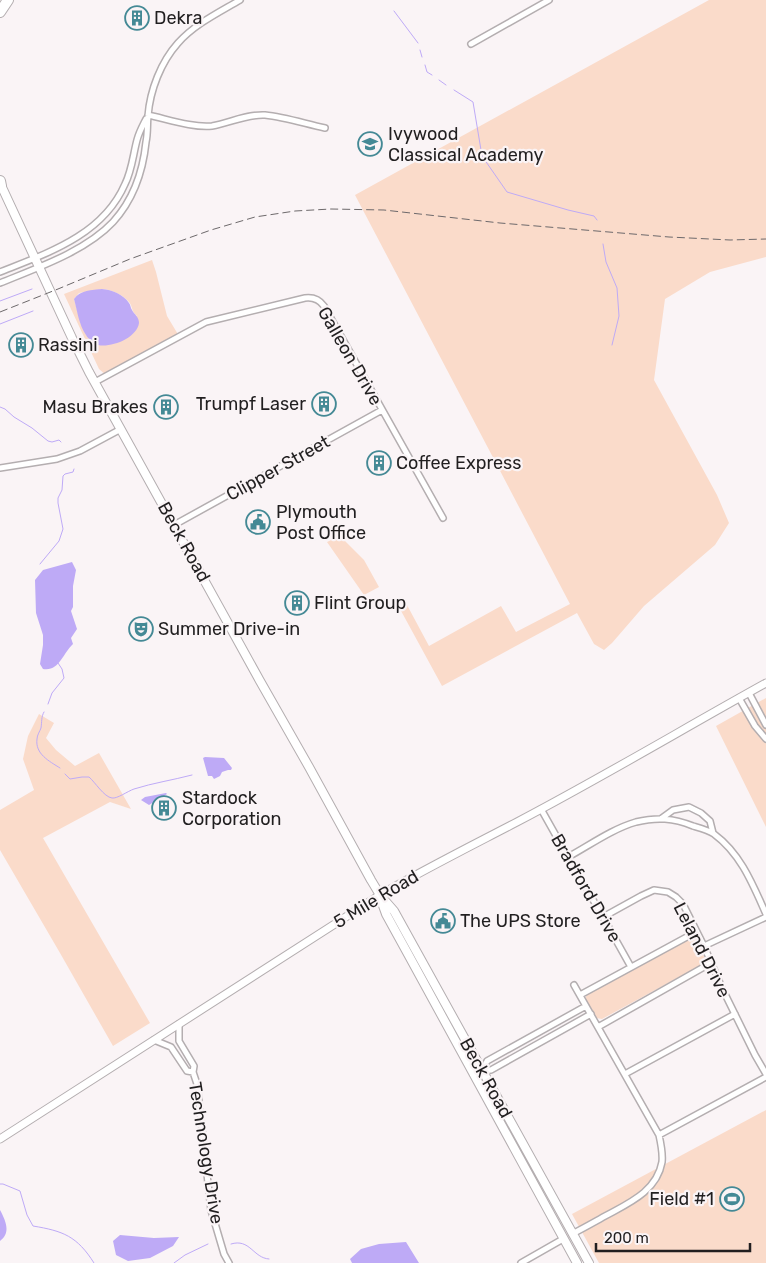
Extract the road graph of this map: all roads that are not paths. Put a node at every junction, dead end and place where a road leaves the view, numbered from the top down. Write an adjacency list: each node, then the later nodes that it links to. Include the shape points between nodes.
1 (8, 0): 4 (highway)
2 (240, 0): 6 (street, via 195,26 172,50 157,79)
3 (549, 0): 5 (street)
4 (0, 12)
5 (471, 44)
6 (148, 115): 7 (street, via 206,126 265,115); 9 (street, via 119,197 98,222); 10 (street, via 142,165 129,199 104,231)
7 (325, 128)
8 (0, 184): 11 (main road, Beck Road)
9 (73, 240): 10 (street); 11 (street)
10 (78, 248): 12 (street)
11 (34, 258): 12 (main road, Beck Road); 13 (street)
12 (38, 267): 14 (street); 15 (main road, Beck Road)
13 (0, 272)
14 (0, 283)
15 (95, 382): 16 (street, Galleon Drive, via 206,322 310,297 324,306); 17 (main road, Beck Road)
16 (382, 410): 19 (street, Galleon Drive); 20 (street, Clipper Street)
17 (120, 429): 18 (street, via 63,457); 20 (main road, Beck Road)
18 (0, 468)
19 (443, 518)
20 (174, 525): 30 (main road, Beck Road)
21 (766, 683): 22 (street, 5 Mile Road)
22 (749, 693): 23 (street, 5 Mile Road); 24 (street)
23 (739, 698): 25 (street); 26 (street, 5 Mile Road)
24 (766, 725)
25 (766, 739)
26 (541, 809): 29 (street, Bradford Drive); 30 (street, 5 Mile Road)
27 (662, 818): 28 (street); 28 (street, via 673,810 689,807 710,821); 29 (street, via 636,822 616,830)
28 (713, 833): 31 (street, via 746,870)
29 (568, 857): 32 (street, Bradford Drive)
30 (380, 895): 42 (street, 5 Mile Road); 45 (main road, Beck Road, via 394,911); 48 (main road, Beck Road, via 386,914)
31 (766, 916): 34 (street)
32 (603, 917): 33 (street, Leland Drive, via 654,890 668,892 682,904); 36 (street, Bradford Drive)
33 (696, 932): 34 (street, Leland Drive); 36 (street)
34 (704, 946): 35 (street, Leland Drive)
35 (711, 963): 41 (street, Leland Drive); 43 (street)
36 (631, 968): 38 (street)
37 (574, 985): 38 (street)
38 (580, 996): 39 (street)
39 (586, 1006): 40 (street); 45 (street, via 486,1061)
40 (591, 1014): 43 (street); 45 (street, via 491,1070)
41 (735, 1014): 47 (street); 49 (street, Leland Drive)
42 (179, 1024): 44 (street, 5 Mile Road); 46 (street, Technology Drive, via 179,1042 194,1066)
43 (598, 1026): 47 (street)
44 (154, 1040): 46 (street, Technology Drive, via 172,1047 187,1071); 51 (street, 5 Mile Road)
45 (482, 1071): 48 (street); 52 (main road, Beck Road)
46 (193, 1072): 54 (street, Technology Drive, via 211,1210)
47 (625, 1074): 50 (street)
48 (474, 1076): 53 (main road, Beck Road)
49 (766, 1076): 50 (street)
50 (659, 1135): 52 (street, via 662,1163 654,1181 637,1199)
51 (0, 1139)
52 (572, 1234): 57 (main road, Beck Road)
53 (563, 1238): 55 (street); 56 (main road, Beck Road)
54 (229, 1263)
55 (521, 1263)
56 (577, 1263)
57 (589, 1263)

